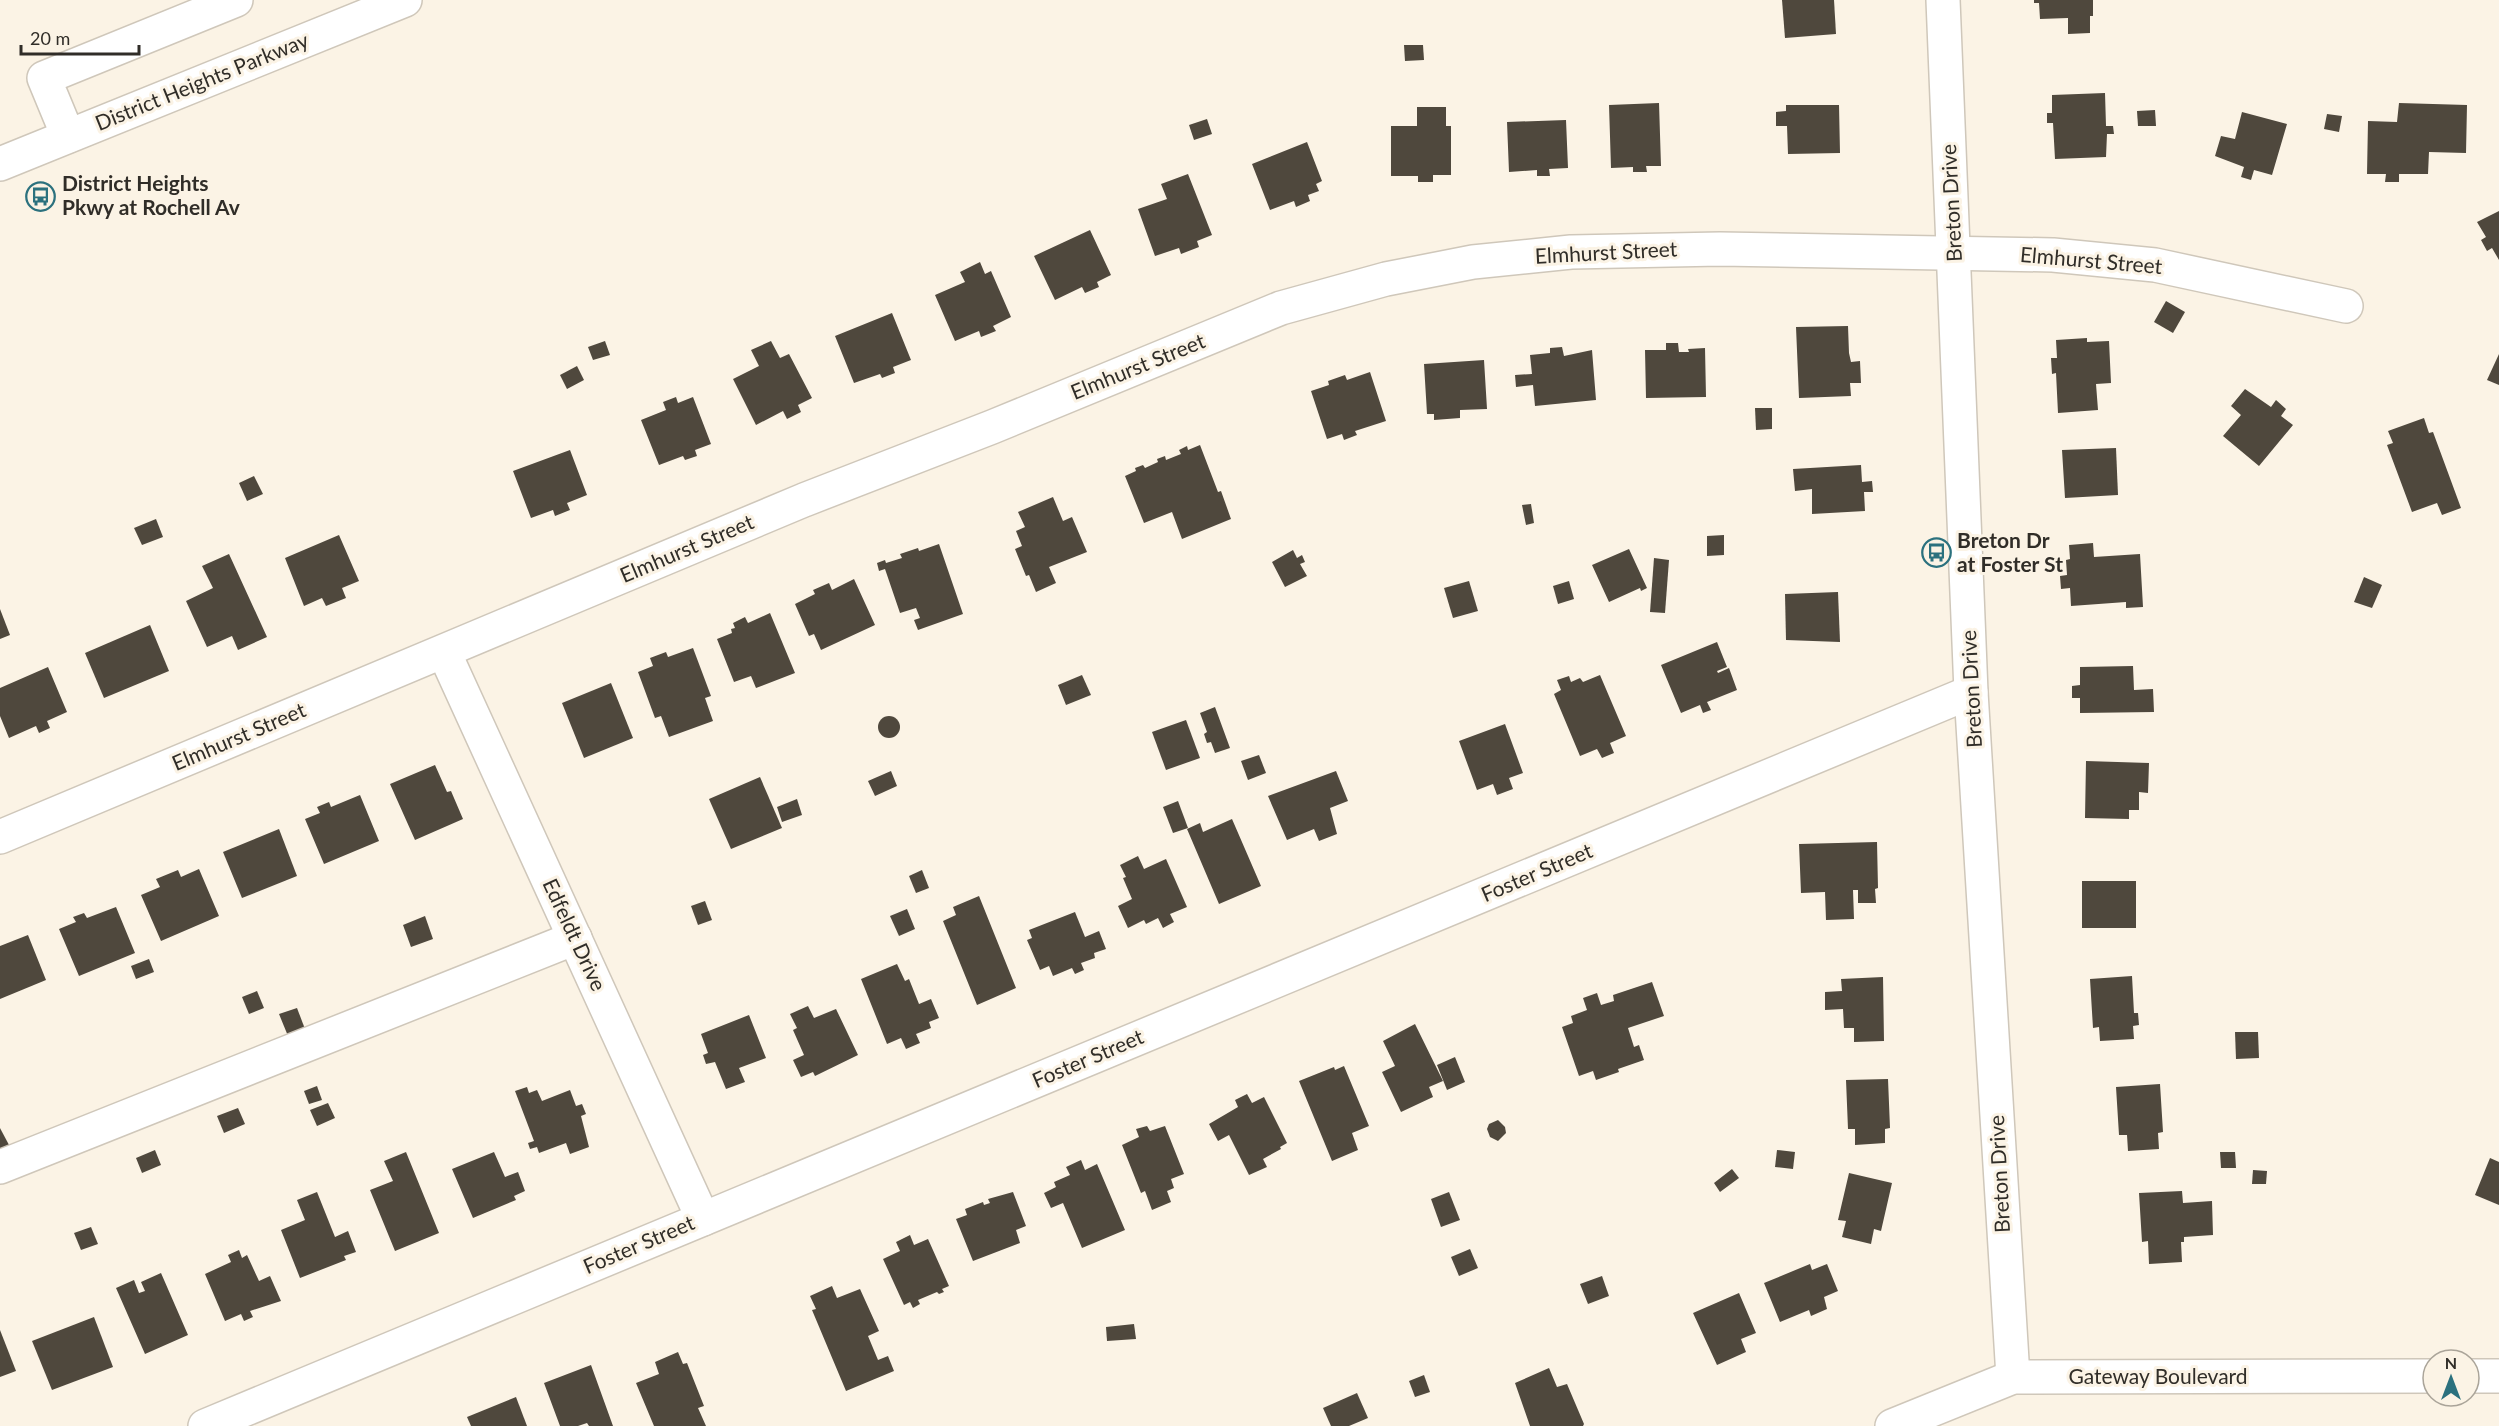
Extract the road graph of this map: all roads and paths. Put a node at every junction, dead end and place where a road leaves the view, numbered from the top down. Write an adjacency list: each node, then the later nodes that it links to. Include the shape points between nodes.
1 (236, 0): 4 (street, via 44,78)
2 (405, 0): 4 (street, District Heights Parkway)
3 (1943, 0): 6 (street, Breton Drive)
4 (68, 136): 5 (street, District Heights Parkway)
5 (0, 164)
6 (1954, 254): 7 (street, Elmhurst Street, via 2053,255 2155,265); 8 (street, Elmhurst Street, via 1720,249 1571,252 1473,262 1386,279 1281,308 804,500); 9 (street, Breton Drive)
7 (2346, 306)
8 (444, 652): 10 (street, Elmhurst Street); 11 (street, Edfeldt Drive)
9 (1971, 692): 13 (street, Foster Street); 17 (street, Breton Drive)
10 (0, 837)
11 (575, 938): 12 (street); 13 (street, Edfeldt Drive)
12 (0, 1167)
13 (703, 1219): 18 (street, Foster Street)
14 (2421, 1376): 17 (street, Gateway Boulevard)
15 (2481, 1376): 16 (street)
16 (2499, 1376)
17 (2013, 1377): 19 (street, Gateway Boulevard)
18 (205, 1426)
19 (1892, 1426)

